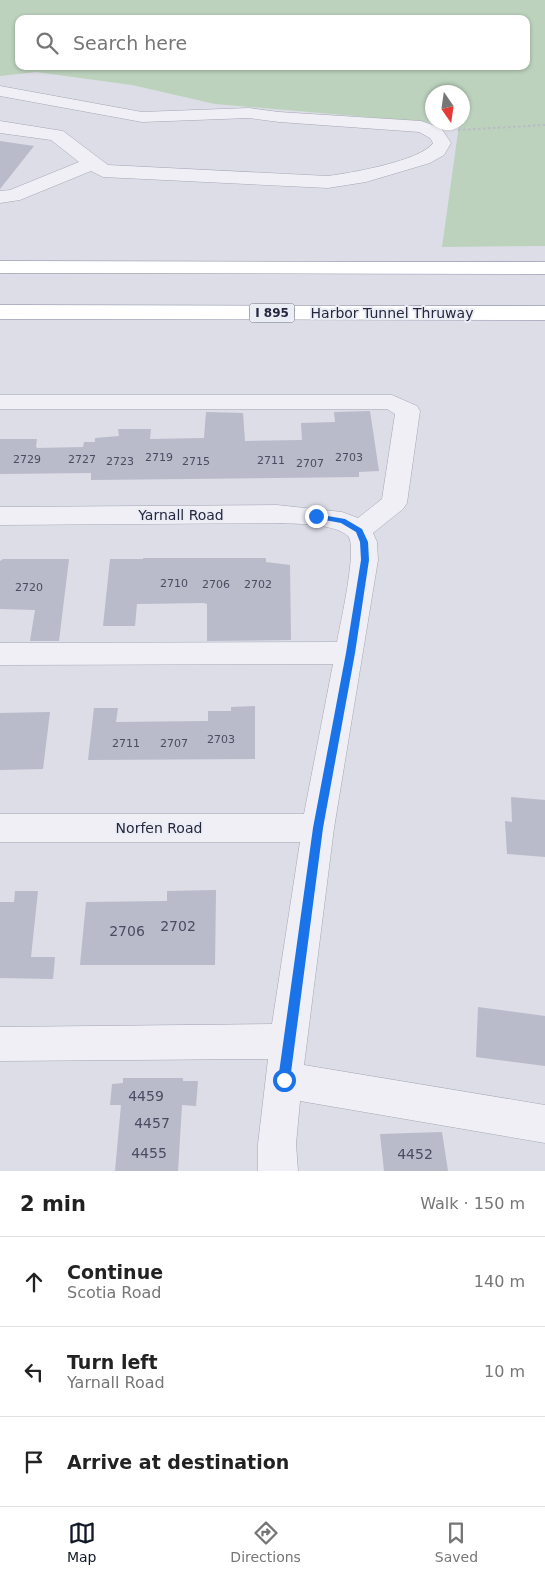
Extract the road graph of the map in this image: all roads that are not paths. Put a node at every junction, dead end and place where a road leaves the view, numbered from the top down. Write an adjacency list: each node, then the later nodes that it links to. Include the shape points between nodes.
1 (0, 91): 3 (street, via 142,116 249,113 421,127 434,131 442,143 437,151 423,159 366,176 328,182 103,171)
2 (0, 127): 3 (street, via 56,135)
3 (94, 163): 4 (street, via 13,196)
4 (0, 197)
5 (545, 256): 7 (highway)
6 (0, 267): 7 (highway)
7 (341, 268): 8 (highway)
8 (545, 268)
9 (0, 312): 10 (highway, Harbor Tunnel Thruway / I 895)
10 (545, 314)
11 (0, 402): 13 (street, via 392,402 408,411 394,503)
12 (0, 516): 13 (street, Yarnall Road, via 277,514 342,521)
13 (359, 530): 14 (street, via 364,542 365,560)
14 (350, 653): 15 (street); 17 (street)
15 (0, 654)
16 (0, 828): 17 (street, Norfen Road)
17 (318, 828): 18 (street)
18 (288, 1041): 19 (street); 20 (street)
19 (0, 1044)
20 (284, 1080): 21 (street); 22 (street, via 277,1144)
21 (545, 1124)
22 (278, 1171)

